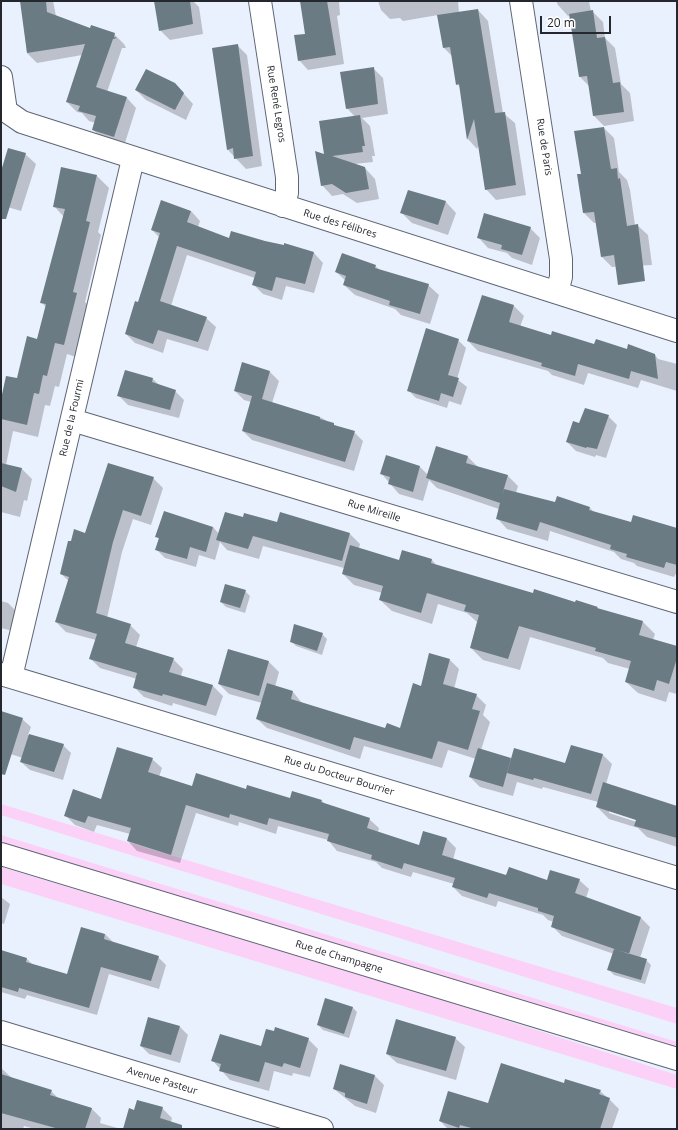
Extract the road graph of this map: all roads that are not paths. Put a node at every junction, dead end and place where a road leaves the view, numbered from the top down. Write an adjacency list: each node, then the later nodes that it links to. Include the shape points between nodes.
1 (260, 1): 6 (street, Rue René Legros, via 287,177)
2 (521, 1): 7 (street, Rue de Paris, via 561,259)
3 (1, 77): 4 (street)
4 (4, 112): 5 (street, Rue des Félibres, via 22,122)
5 (133, 159): 6 (street, Rue des Félibres); 9 (street, Rue de la Fourmi)
6 (284, 206): 7 (street, Rue des Félibres)
7 (557, 292): 8 (street, Rue des Félibres)
8 (677, 331)
9 (72, 420): 10 (street, Rue Mireille); 11 (street, Rue de la Fourmi)
10 (677, 602)
11 (6, 675): 13 (street, Rue du Docteur Bourrier)
12 (1, 854): 15 (street, Rue de Champagne)
13 (677, 878)
14 (1, 1032): 16 (street, Avenue Pasteur)
15 (677, 1059)
16 (322, 1129)

